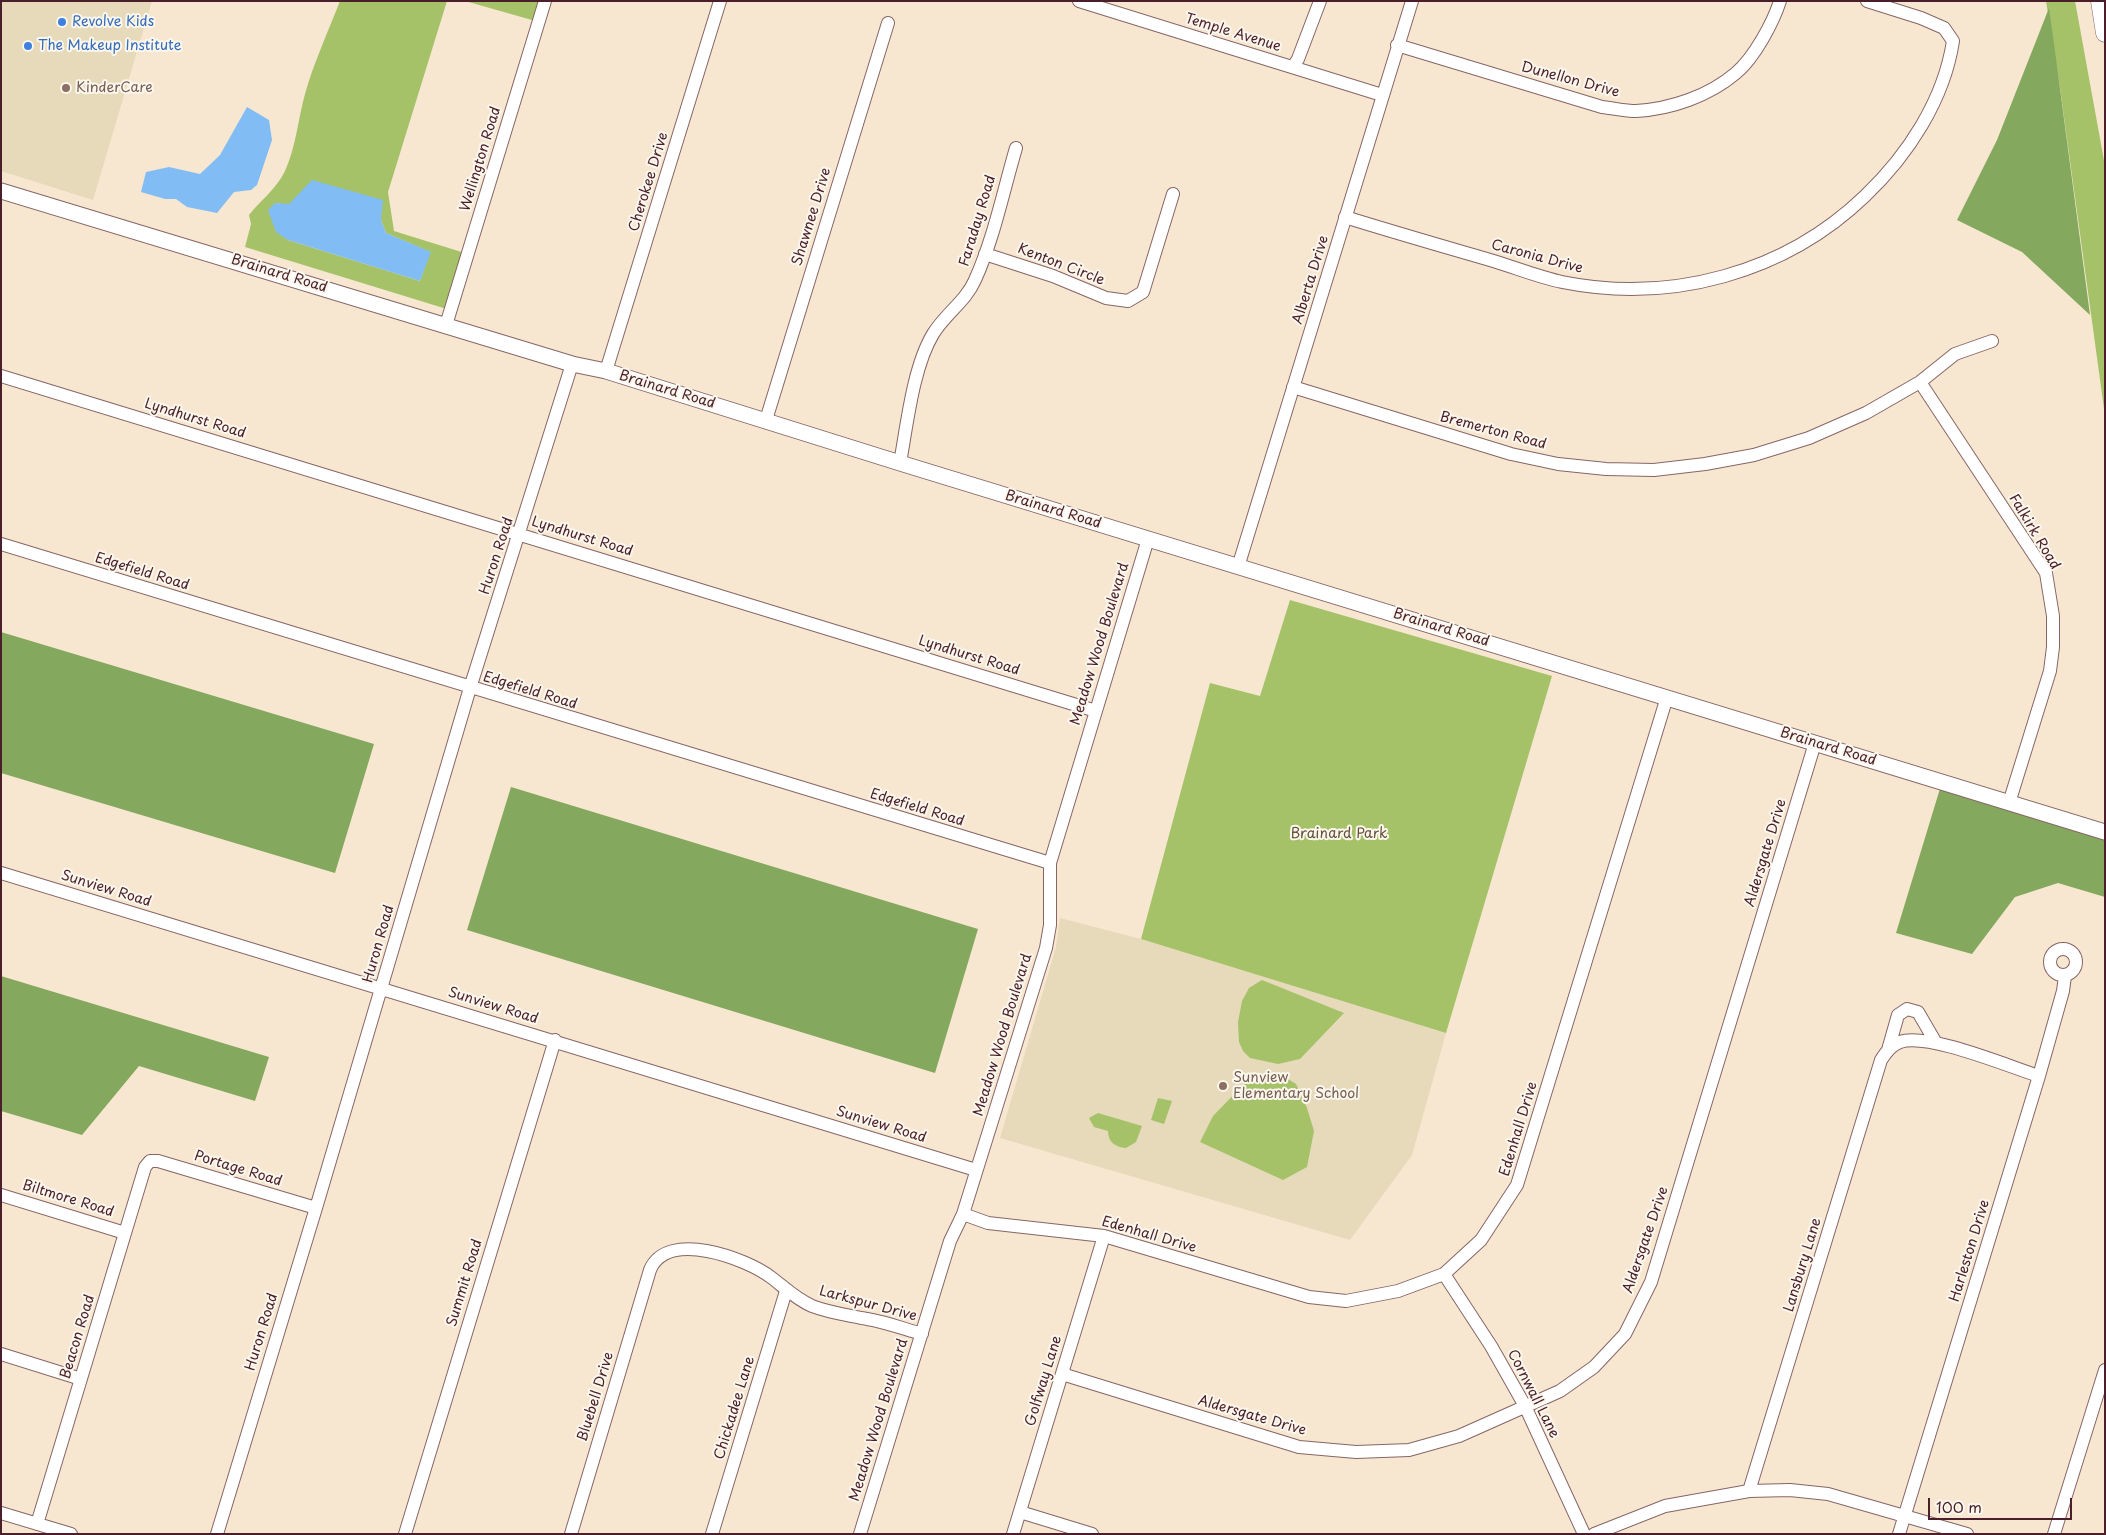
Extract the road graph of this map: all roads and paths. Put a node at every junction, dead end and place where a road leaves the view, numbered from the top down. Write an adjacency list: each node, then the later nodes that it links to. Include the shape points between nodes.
1 (545, 1): 19 (street, Wellington Road)
2 (720, 1): 22 (street, Cherokee Drive)
3 (1079, 1): 12 (street, Temple Avenue)
4 (1320, 1): 12 (street)
5 (1412, 1): 11 (street, Alberta Drive)
6 (1780, 1): 11 (street, Dunellon Drive, via 1757,48 1737,72 1708,92 1673,105 1635,111 1602,106)
7 (1867, 1): 17 (street, Caronia Drive, via 1944,28 1953,41 1950,64 1917,132 1886,175 1853,208 1808,240 1770,261 1730,276 1686,286 1645,290 1605,288 1562,282)
8 (2100, 1): 10 (highway)
9 (888, 23): 26 (street, Shawnee Drive)
10 (2105, 33)
11 (1397, 45): 13 (street, Alberta Drive)
12 (1293, 66): 13 (street, Temple Avenue)
13 (1382, 95): 17 (street, Alberta Drive)
14 (1016, 148): 18 (street, Faraday Road)
15 (1, 191): 19 (main road, Brainard Road)
16 (1172, 194): 18 (street, Kenton Circle, via 1143,292 1128,301 1106,298 1053,276)
17 (1345, 217): 25 (street, Alberta Drive)
18 (985, 254): 27 (street, Faraday Road, via 975,282 934,333 926,350 912,395)
19 (446, 325): 21 (main road, Brainard Road)
20 (1992, 341): 24 (street, Bremerton Road, via 1955,354)
21 (572, 364): 22 (main road, Brainard Road); 28 (street, Huron Road)
22 (606, 371): 26 (main road, Brainard Road)
23 (1, 376): 28 (street, Lyndhurst Road)
24 (1920, 382): 25 (street, Bremerton Road, via 1866,413 1808,438 1754,455 1654,470 1558,464 1511,454); 36 (street, Falkirk Road, via 2046,574 2053,616 2050,671)
25 (1293, 388): 31 (street, Alberta Drive)
26 (766, 420): 27 (main road, Brainard Road)
27 (900, 463): 29 (main road, Brainard Road)
28 (520, 533): 32 (street, Huron Road); 34 (street, Lyndhurst Road)
29 (1148, 539): 31 (main road, Brainard Road); 34 (street, Meadow Wood Boulevard)
30 (1, 544): 32 (street, Edgefield Road)
31 (1238, 567): 33 (main road, Brainard Road)
32 (470, 688): 38 (street, Edgefield Road); 41 (street, Huron Road)
33 (1667, 697): 35 (main road, Brainard Road); 54 (street, Edenhall Drive, via 1518,1185 1481,1240)
34 (1096, 711): 38 (street, Meadow Wood Boulevard)
35 (1815, 743): 36 (main road, Brainard Road); 61 (street, Aldersgate Drive, via 1651,1282 1625,1334 1594,1368 1560,1391)
36 (2009, 803): 37 (main road, Brainard Road)
37 (2105, 832)
38 (1050, 864): 47 (street, Meadow Wood Boulevard, via 1050,925 1046,948)
39 (1, 873): 41 (street, Sunview Road)
40 (2065, 976): 45 (street, Harleston Drive)
41 (382, 989): 43 (street, Sunview Road); 49 (street, Huron Road)
42 (1896, 1039): 44 (street); 44 (street, via 1898,1015 1913,1009 1922,1017); 62 (street, Lansbury Lane, via 1881,1060)
43 (555, 1040): 47 (street, Sunview Road); 69 (street, Summit Road)
44 (1936, 1043): 45 (street)
45 (2039, 1076): 65 (street, Harleston Drive)
46 (150, 1161): 49 (street, Portage Road); 51 (street, Beacon Road, via 145,1167)
47 (976, 1170): 50 (street, Meadow Wood Boulevard)
48 (1, 1195): 51 (street, Biltmore Road)
49 (316, 1208): 68 (street, Huron Road)
50 (963, 1214): 52 (street, Edenhall Drive, via 988,1223); 56 (street, Meadow Wood Boulevard, via 950,1241)
51 (125, 1233): 60 (street, Beacon Road)
52 (1104, 1236): 54 (street, Edenhall Drive, via 1308,1297 1346,1301 1398,1291); 59 (street, Golfway Lane)
53 (650, 1270): 55 (street, Larkspur Drive, via 658,1256 668,1251 707,1251 748,1264 771,1277); 70 (street, Bluebell Drive)
54 (1444, 1274): 61 (street, Cornwall Lane, via 1492,1346)
55 (786, 1291): 56 (street, Larkspur Drive, via 819,1308); 71 (street, Chickadee Lane)
56 (922, 1334): 72 (street, Meadow Wood Boulevard)
57 (1, 1354): 60 (street)
58 (2105, 1370): 79 (street)
59 (1062, 1374): 61 (street, Aldersgate Drive, via 1298,1447 1356,1452 1409,1450 1459,1436); 63 (street, Golfway Lane)
60 (81, 1379): 66 (street, Beacon Road)
61 (1525, 1406): 75 (street, Cornwall Lane)
62 (1749, 1491): 65 (street, via 1790,1490 1828,1494); 76 (street, via 1665,1506)
63 (1020, 1512): 73 (street, Golfway Lane); 74 (street)
64 (1, 1513): 66 (street)
65 (1905, 1515): 77 (street, Harleston Drive); 78 (street)
66 (37, 1524): 67 (street)
67 (71, 1534)
68 (217, 1534)
69 (405, 1534)
70 (571, 1534)
71 (712, 1534)
72 (860, 1534)
73 (1013, 1534)
74 (1092, 1534)
75 (1584, 1534)
76 (1594, 1534)
77 (1899, 1534)
78 (1967, 1534)
79 (2054, 1534)

